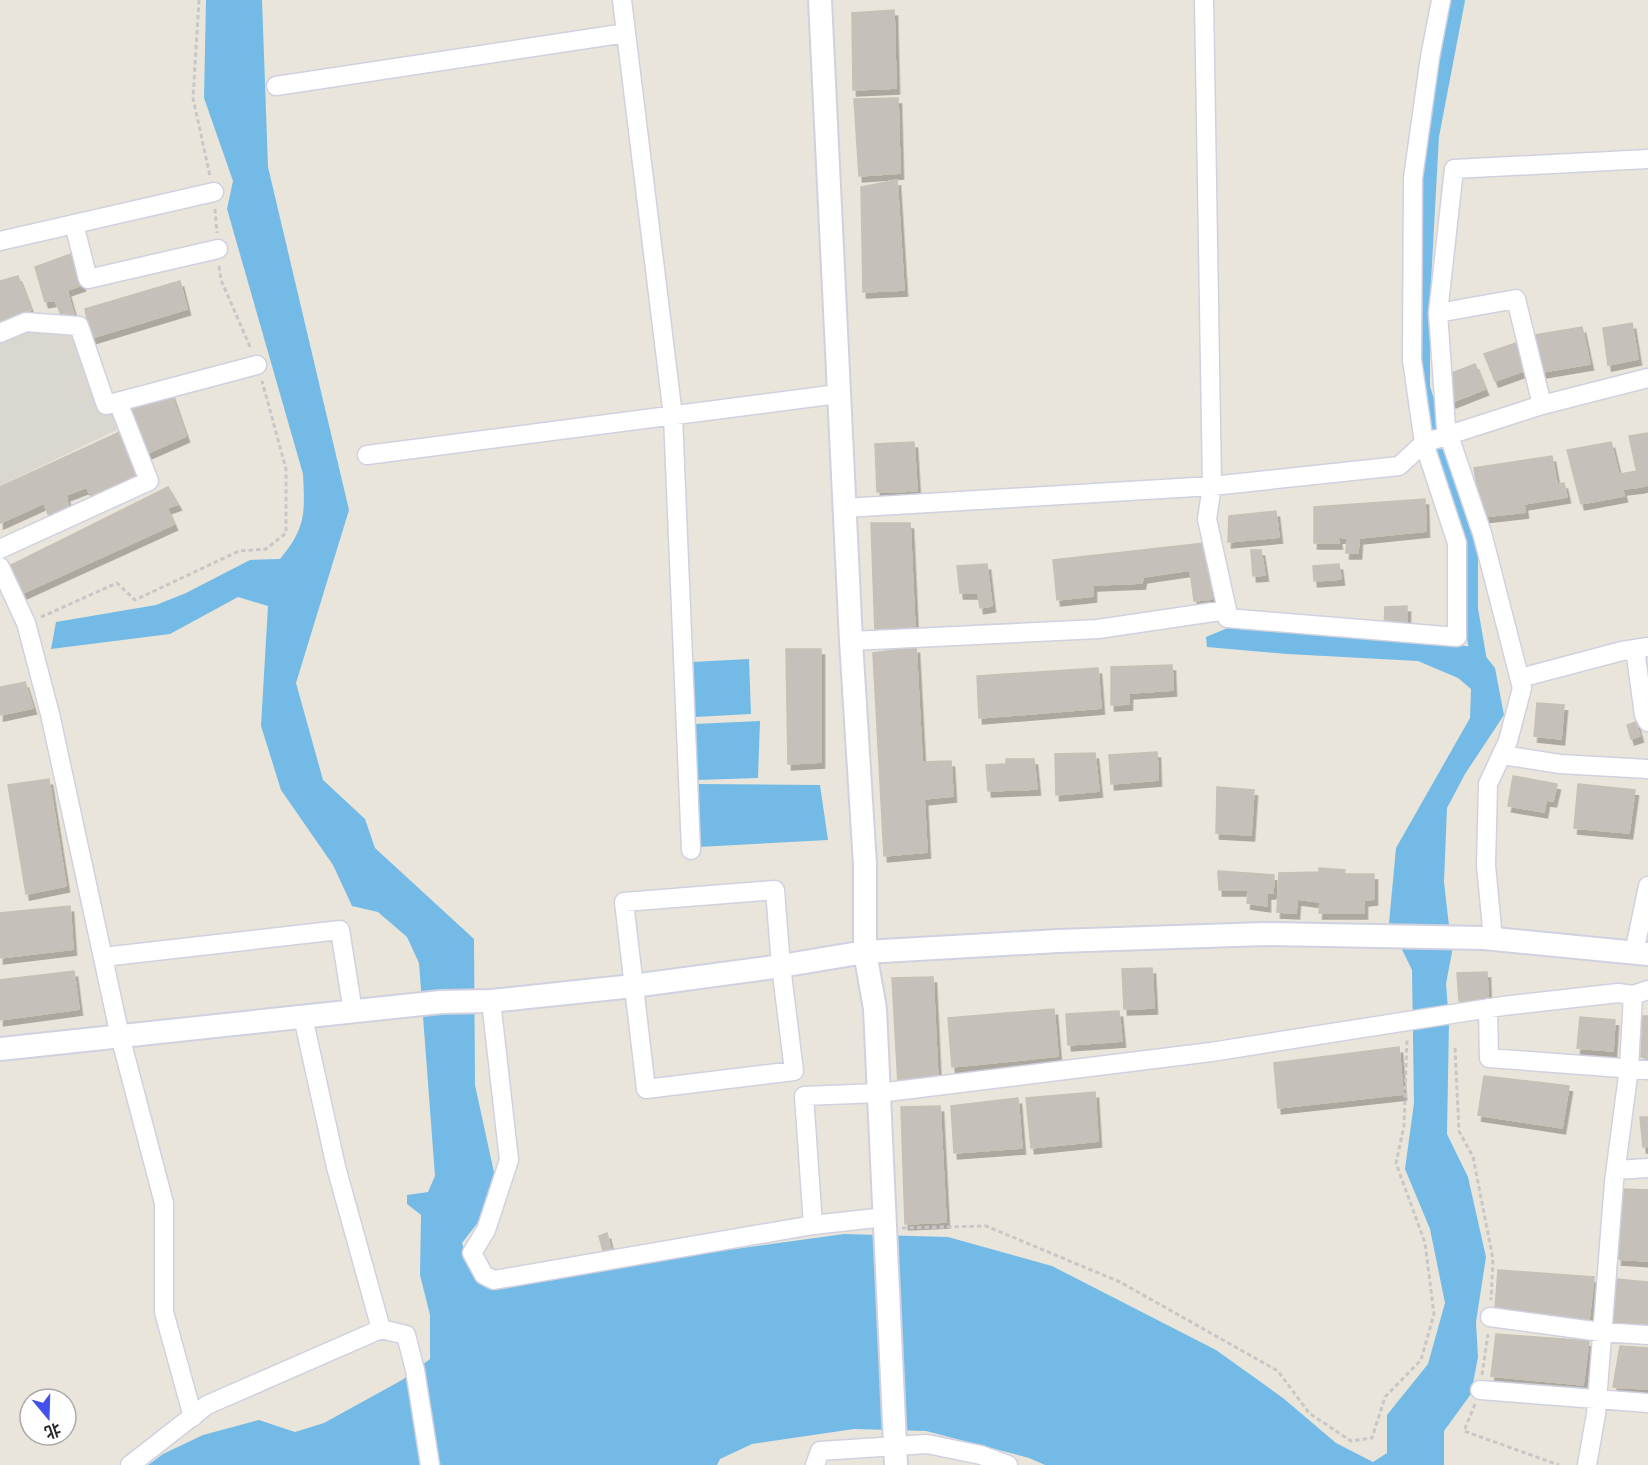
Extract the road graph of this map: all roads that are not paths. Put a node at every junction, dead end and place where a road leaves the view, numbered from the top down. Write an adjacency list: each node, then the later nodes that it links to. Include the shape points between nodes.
1 (622, 0): 5 (street)
2 (819, 0): 16 (street)
3 (1204, 0): 23 (street)
4 (1441, 0): 21 (street, via 1413,178 1412,360)
5 (626, 33): 6 (street); 19 (street)
6 (276, 86)
7 (1648, 159): 12 (street, via 1454,169)
8 (214, 192): 9 (street)
9 (74, 224): 10 (street); 11 (street, via 88,279)
10 (0, 241)
11 (218, 249)
12 (1438, 313): 18 (street, via 1516,299); 20 (street, via 1446,427)
13 (0, 333): 17 (street, via 26,322 79,326 106,405)
14 (257, 365): 17 (street)
15 (1648, 378): 18 (street)
16 (838, 394): 19 (street); 24 (street)
17 (118, 402): 25 (street, via 149,482)
18 (1542, 405): 20 (street)
19 (673, 416): 22 (street); 34 (street)
20 (1450, 436): 21 (street); 30 (street, via 1482,533)
21 (1424, 443): 23 (street, via 1399,466); 27 (street, via 1457,543 1457,637 1227,618)
22 (367, 455)
23 (1212, 486): 24 (street); 27 (street, via 1207,519)
24 (845, 508): 28 (street)
25 (0, 549)
26 (0, 567): 39 (street, via 29,634)
27 (1227, 610): 28 (street, via 1098,629)
28 (851, 641): 37 (street, via 865,865)
29 (1641, 648): 30 (street); 31 (street, via 1644,715)
30 (1520, 678): 32 (street, via 1522,688)
31 (1648, 722)
32 (1502, 755): 33 (street, via 1560,764); 36 (street, via 1488,784)
33 (1648, 769)
34 (691, 850)
35 (1648, 886): 38 (street)
36 (1488, 938): 37 (street, via 1264,934); 38 (street)
37 (866, 952): 40 (street); 52 (street, via 875,1009)
38 (1641, 954)
39 (103, 957): 45 (street, via 340,930); 47 (street)
40 (781, 966): 41 (street); 41 (street, via 775,890 624,902); 51 (street)
41 (633, 986): 43 (street); 51 (street, via 646,1089)
42 (1640, 993): 44 (street); 49 (street)
43 (491, 1001): 45 (street); 57 (street, via 509,1160 486,1230 472,1253 484,1275 494,1280)
44 (1488, 1008): 49 (street, via 1489,1058); 52 (street, via 1211,1052)
45 (353, 1012): 46 (street)
46 (303, 1017): 47 (street); 59 (street, via 336,1167)
47 (120, 1036): 48 (street); 65 (street, via 164,1203 165,1312)
48 (0, 1049)
49 (1629, 1068): 50 (street); 55 (street)
50 (1648, 1070)
51 (794, 1071): 53 (street)
52 (879, 1093): 53 (street); 56 (street)
53 (804, 1096): 57 (street)
54 (1648, 1168): 55 (street)
55 (1616, 1170): 60 (street)
56 (885, 1222): 57 (street); 66 (street)
57 (813, 1226)
58 (1490, 1317): 60 (street)
59 (381, 1329): 65 (street, via 207,1405); 68 (street, via 406,1335)
60 (1601, 1332): 61 (street); 63 (street)
61 (1648, 1335)
62 (1480, 1390): 63 (street)
63 (1597, 1399): 64 (street); 71 (street)
64 (1648, 1402)
65 (193, 1417): 67 (street)
66 (896, 1456): 69 (street, via 820,1451); 70 (street, via 927,1444)
67 (130, 1465)
68 (430, 1465)
69 (815, 1465)
70 (1008, 1465)
71 (1587, 1465)

